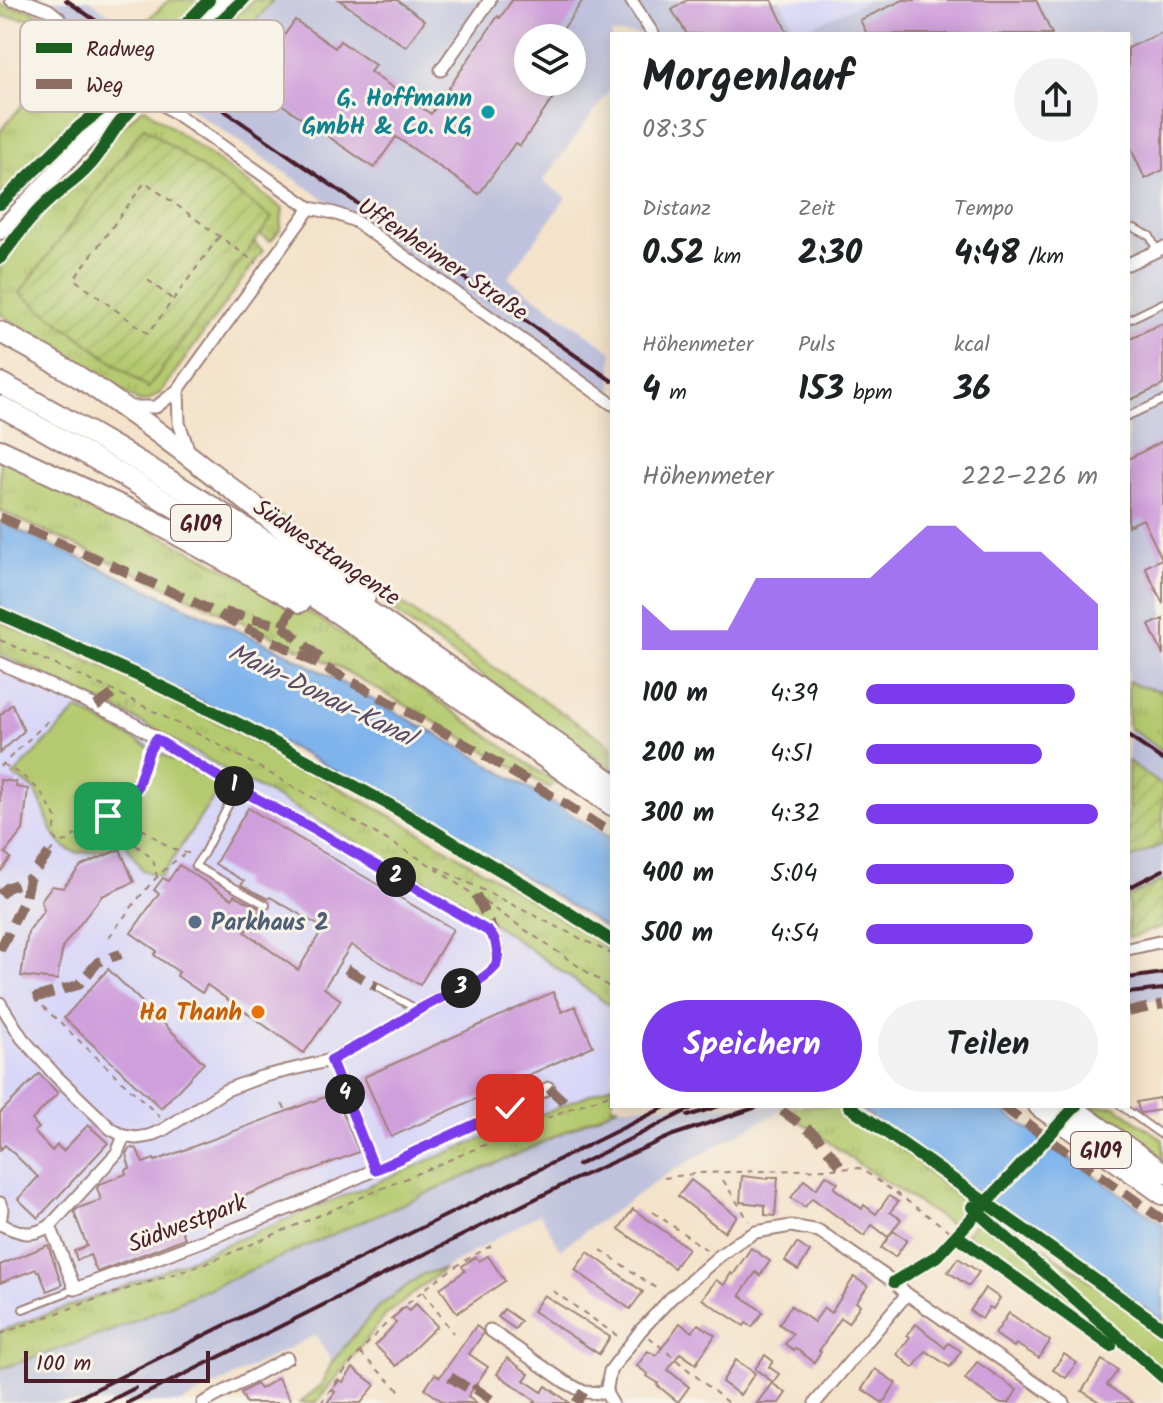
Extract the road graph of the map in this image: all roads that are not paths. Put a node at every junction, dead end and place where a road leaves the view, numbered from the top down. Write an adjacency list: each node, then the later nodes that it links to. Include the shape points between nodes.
1 (11, 0): 5 (street, Uffenheimer Straße, via 49,10)
2 (224, 0): 6 (street, bridge)
3 (490, 0): 8 (street)
4 (631, 0): 7 (street)
5 (61, 20)
6 (204, 20)
7 (652, 32)
8 (441, 70)
9 (115, 112): 13 (street, bridge)
10 (172, 112): 11 (street, Uffenheimer Straße)
11 (310, 208): 20 (street); 22 (street, Uffenheimer Straße, via 355,221)
12 (1134, 228): 14 (lane)
13 (0, 231)
14 (1160, 249): 15 (street)
15 (1130, 263)
16 (1163, 303): 17 (lane)
17 (1130, 319)
18 (0, 332): 24 (highway)
19 (0, 383): 28 (highway, Südwesttangente / G109, via 186,490)
20 (178, 390): 24 (street, via 156,407); 27 (street, via 179,423)
21 (1163, 400): 25 (lane)
22 (610, 403)
23 (0, 406): 29 (highway, Südwesttangente / G109, via 175,507)
24 (120, 406): 27 (highway)
25 (1130, 415)
26 (0, 450): 29 (highway, via 151,520)
27 (191, 458): 28 (highway, via 357,588)
28 (387, 623): 31 (highway, Südwesttangente / G109)
29 (395, 652): 33 (highway, Südwesttangente / G109)
30 (0, 663): 32 (street, via 131,722)
31 (610, 782)
32 (237, 788): 34 (lane, via 193,868); 39 (street, via 488,931 495,940 496,966 477,982)
33 (610, 804)
34 (266, 905)
35 (1163, 941): 36 (street)
36 (1130, 949)
37 (377, 987): 39 (lane)
38 (0, 1003): 45 (street, via 39,1060)
39 (418, 1010): 40 (street)
40 (331, 1060): 45 (street, via 226,1090 149,1136); 47 (street)
41 (549, 1088): 47 (street, Südwestpark)
42 (1042, 1108): 49 (highway, G109)
43 (1072, 1108): 48 (highway, G109)
44 (1124, 1108): 46 (lane)
45 (124, 1136): 52 (street, via 117,1153)
46 (1163, 1136)
47 (375, 1170): 53 (street, Südwestpark)
48 (1163, 1173)
49 (1163, 1194)
50 (0, 1203): 51 (street)
51 (0, 1224): 52 (street, via 24,1234)
52 (50, 1226): 53 (street)
53 (75, 1289): 55 (lane)
54 (907, 1294): 58 (street, via 819,1231 791,1226 756,1232 718,1257 641,1330 610,1371); 59 (street); 61 (street)
55 (23, 1309)
56 (490, 1330): 58 (street, via 565,1382)
57 (287, 1358): 60 (street)
58 (609, 1398)
59 (821, 1401)
60 (208, 1402)
61 (1064, 1403)

